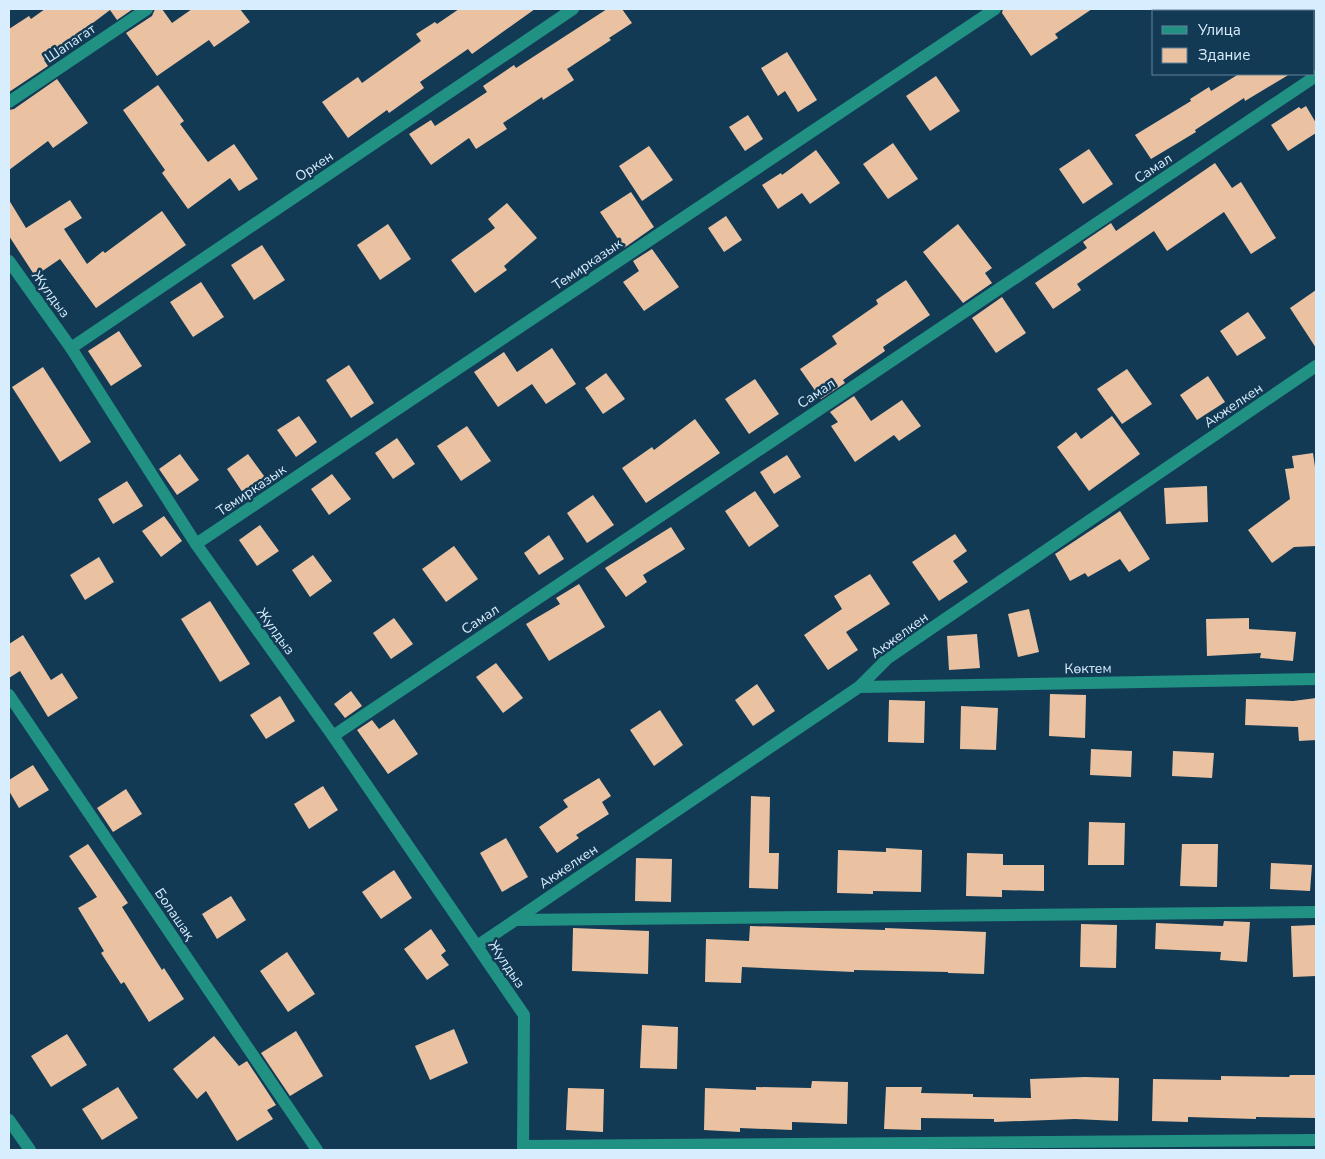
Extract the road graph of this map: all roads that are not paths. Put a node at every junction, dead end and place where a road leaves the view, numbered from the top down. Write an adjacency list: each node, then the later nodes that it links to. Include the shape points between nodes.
1 (147, 9): 5 (street, Шапагат)
2 (573, 9): 7 (street, Оркен)
3 (995, 9): 9 (street, Темирказык)
4 (1316, 76): 13 (street, Самал)
5 (9, 102)
6 (9, 261): 7 (street, Жулдыз)
7 (71, 348): 9 (street, Жулдыз)
8 (1316, 366): 11 (street, Акжелкен, via 888,658)
9 (196, 544): 13 (street, Жулдыз)
10 (1316, 679): 11 (street, Көктем)
11 (859, 686): 15 (street, Акжелкен)
12 (9, 696): 21 (street, Болашақ)
13 (333, 736): 16 (street, Жулдыз)
14 (1316, 912): 15 (street)
15 (516, 920): 16 (street, Акжелкен)
16 (477, 946): 19 (street, Жулдыз, via 524,1015)
17 (9, 1120): 20 (street)
18 (1316, 1140): 19 (street)
19 (523, 1148)
20 (30, 1150)
21 (316, 1150)

